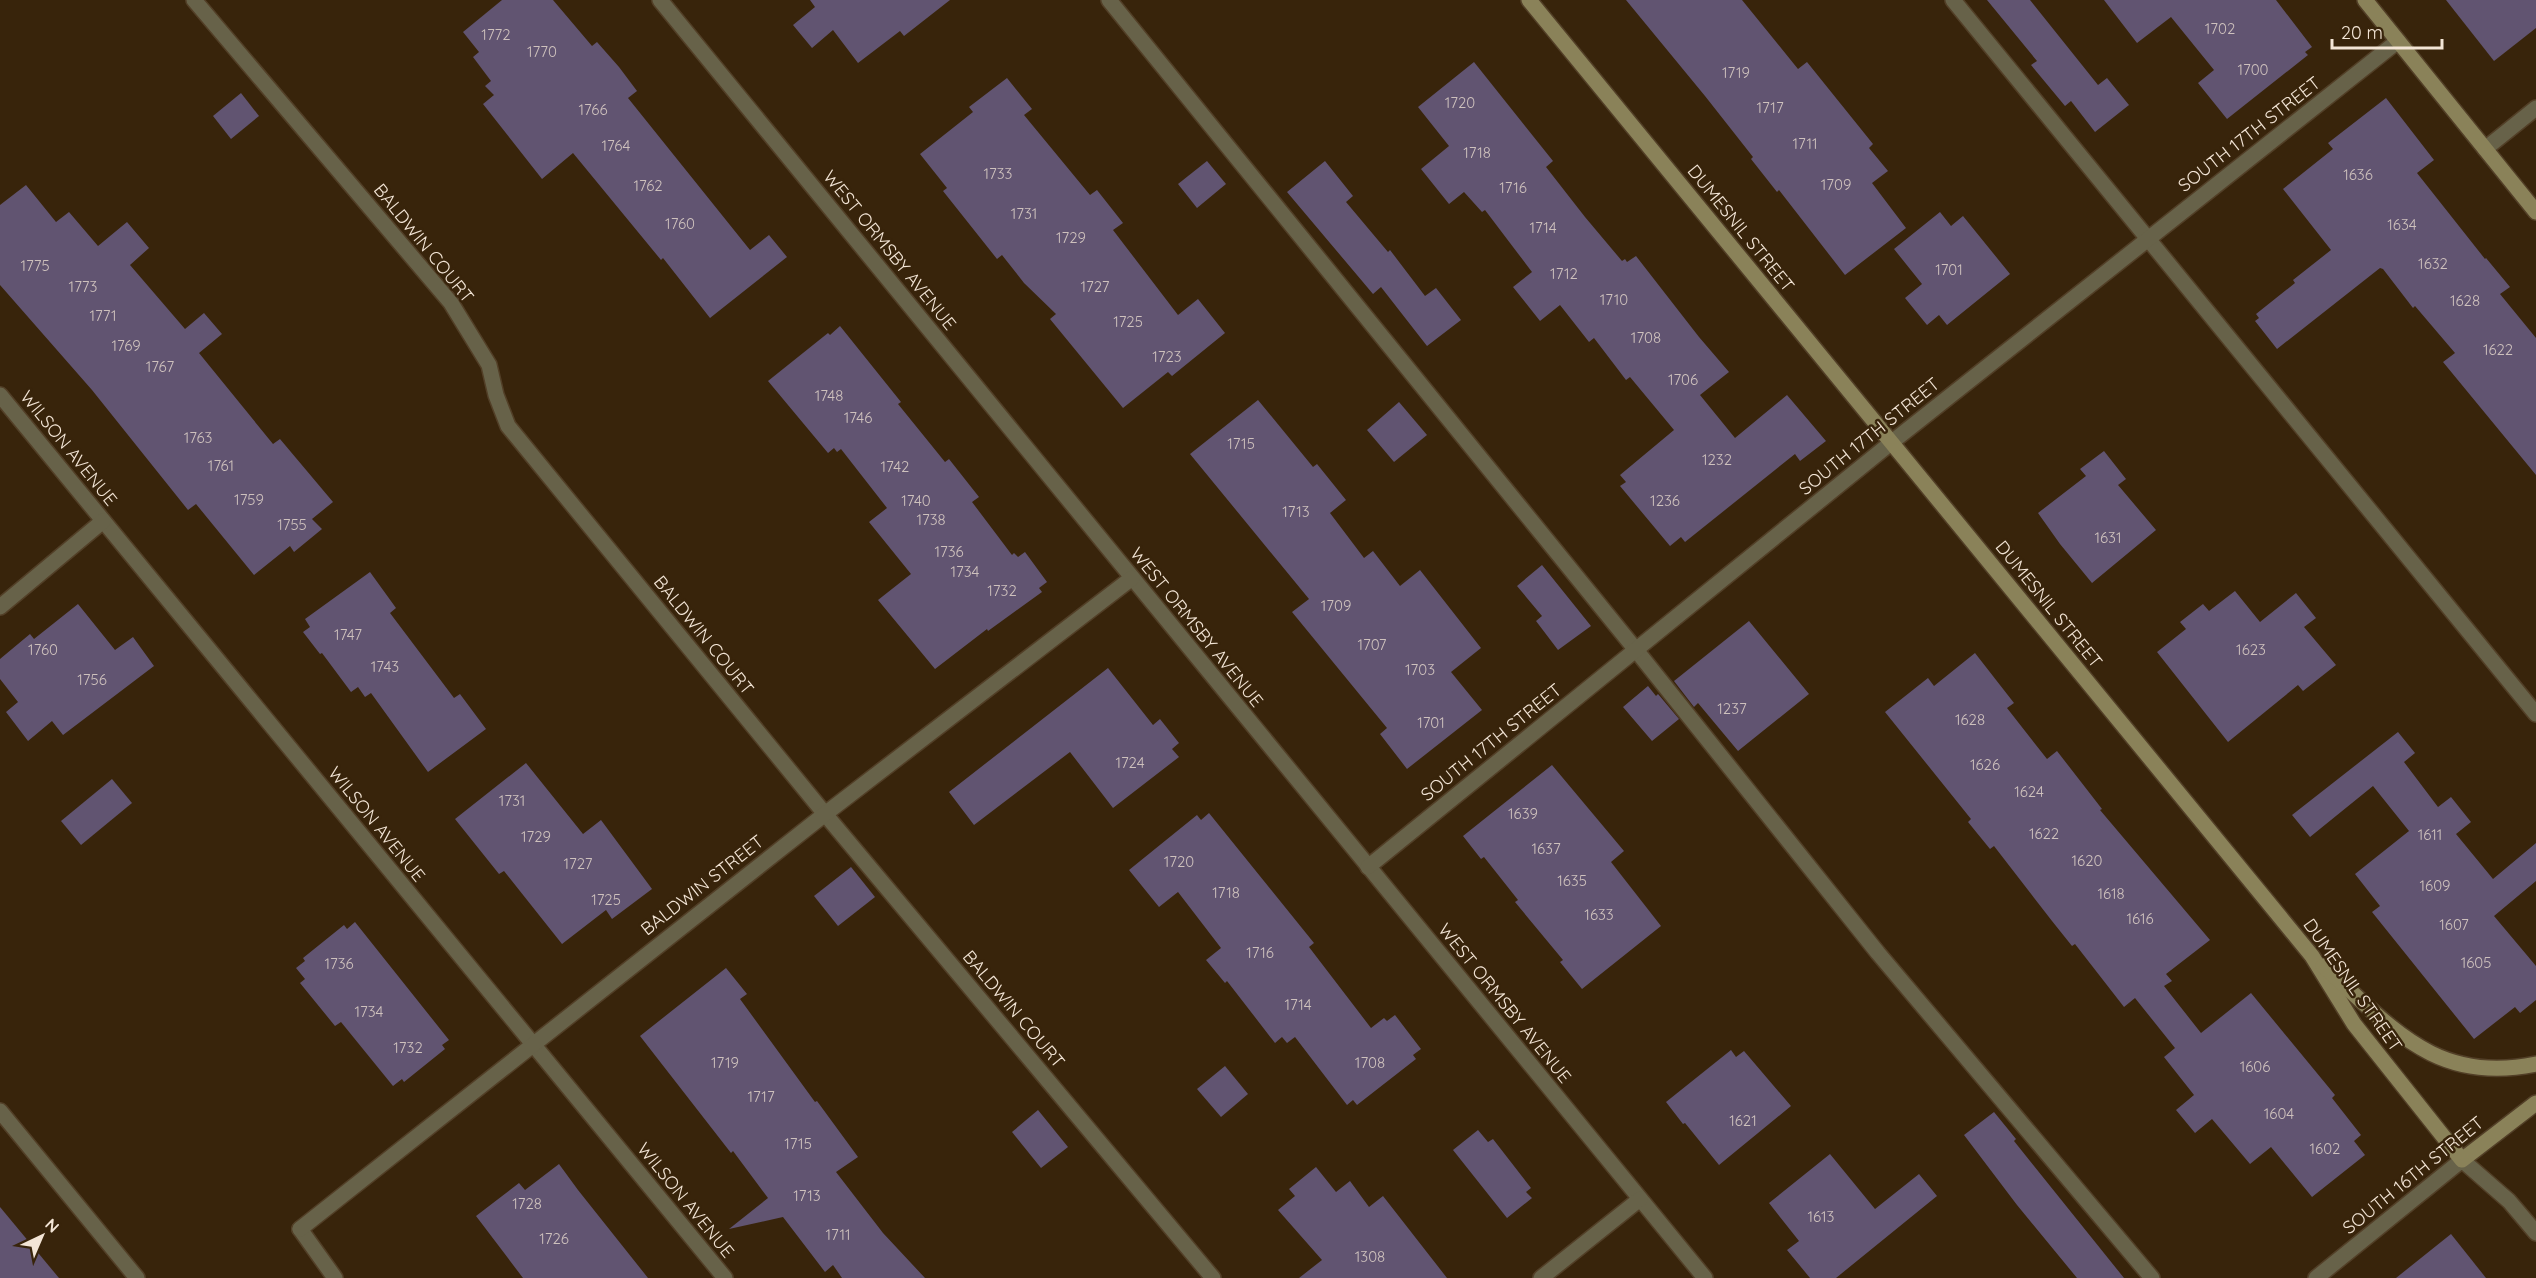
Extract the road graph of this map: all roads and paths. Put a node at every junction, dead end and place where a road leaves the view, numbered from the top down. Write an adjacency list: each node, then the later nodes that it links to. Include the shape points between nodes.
1 (194, 0): 19 (street, BALDWIN COURT, via 451,303 489,365 508,426)
2 (660, 0): 15 (street, WEST ORMSBY AVENUE)
3 (1109, 0): 17 (street)
4 (1529, 0): 13 (main road, DUMESNIL STREET)
5 (1953, 0): 11 (street)
6 (2365, 0): 7 (main road)
7 (2398, 41): 9 (main road); 11 (street, SOUTH 17TH STREET)
8 (2536, 108): 9 (street)
9 (2485, 149): 10 (main road)
10 (2536, 212)
11 (2148, 238): 13 (street, SOUTH 17TH STREET); 18 (street)
12 (0, 394): 14 (street, WILSON AVENUE)
13 (1892, 442): 17 (street, SOUTH 17TH STREET); 21 (main road, DUMESNIL STREET)
14 (104, 521): 16 (street); 22 (street, WILSON AVENUE)
15 (1132, 578): 19 (street, BALDWIN STREET); 20 (street, WEST ORMSBY AVENUE)
16 (0, 607)
17 (1636, 650): 20 (street, SOUTH 17TH STREET); 35 (street, via 1878,953)
18 (2536, 714)
19 (825, 814): 22 (street, BALDWIN STREET); 32 (street, BALDWIN COURT)
20 (1368, 867): 27 (street, WEST ORMSBY AVENUE)
21 (2312, 956): 23 (main road, via 2408,1041 2444,1060 2481,1069); 26 (main road, DUMESNIL STREET, via 2354,1024)
22 (532, 1044): 30 (street, BALDWIN STREET, via 300,1229); 31 (street, WILSON AVENUE)
23 (2536, 1064)
24 (2536, 1103): 26 (main road, SOUTH 16TH STREET)
25 (0, 1111): 29 (street)
26 (2462, 1160): 28 (street, DUMESNIL STREET, via 2509,1201); 36 (street, SOUTH 16TH STREET)
27 (1640, 1199): 33 (street); 34 (street, WEST ORMSBY AVENUE)
28 (2536, 1233)
29 (138, 1278)
30 (335, 1278)
31 (725, 1278)
32 (1213, 1278)
33 (1541, 1278)
34 (1705, 1278)
35 (2152, 1278)
36 (2316, 1278)

